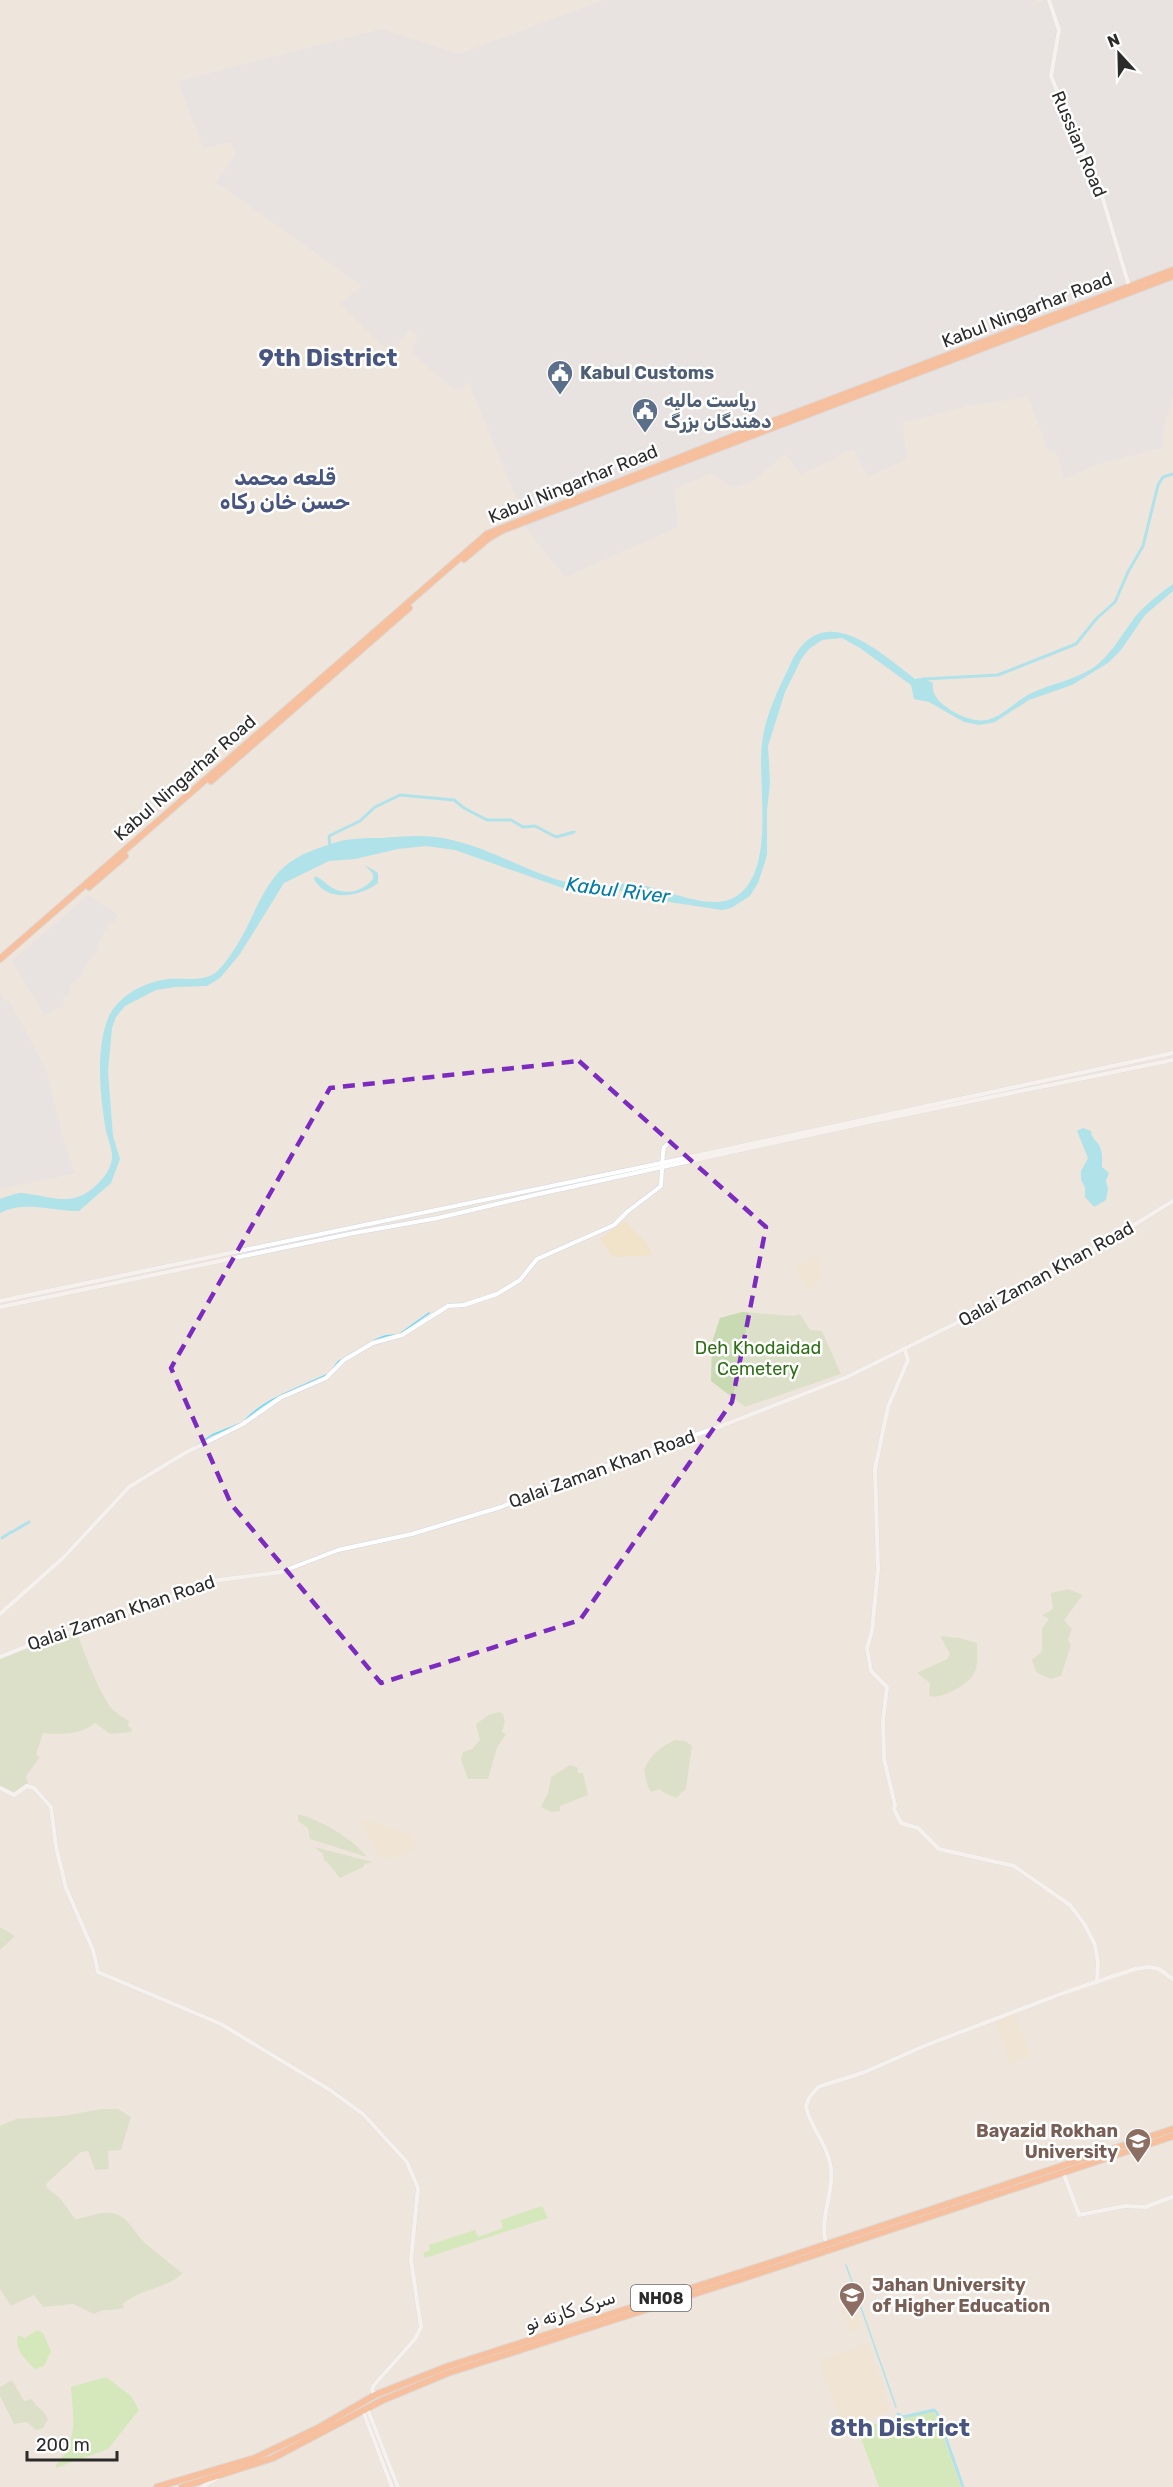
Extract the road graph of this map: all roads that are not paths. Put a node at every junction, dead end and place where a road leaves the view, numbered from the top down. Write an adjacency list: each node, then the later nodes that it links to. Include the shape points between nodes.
1 (1049, 0): 4 (street, Russian Road, via 1059,30 1051,76 1099,186)
2 (1173, 270): 4 (highway, Kabul Ningarhar Road)
3 (1173, 276): 5 (highway, Kabul Ningarhar Road)
4 (1129, 287): 5 (highway, Kabul Ningarhar Road)
5 (1030, 328): 6 (highway, Kabul Ningarhar Road, via 729,438 487,534); 7 (highway, Kabul Ningarhar Road, via 489,538)
6 (0, 959)
7 (0, 964)
8 (1173, 1053): 11 (street)
9 (1173, 1060): 11 (street)
10 (670, 1142): 11 (street, via 664,1147)
11 (661, 1166): 13 (street); 14 (street, via 449,1216); 16 (street, via 661,1186 615,1226 545,1254 530,1265 520,1280 497,1294 448,1306 402,1335 373,1343 344,1360 326,1378 280,1398 243,1424 129,1487 64,1557)
12 (1173, 1201): 15 (street, Qalai Zaman Khan Road, via 1077,1260)
13 (0, 1301)
14 (0, 1307)
15 (905, 1350): 17 (street, Qalai Zaman Khan Road, via 847,1377 528,1498 412,1534 338,1550 281,1572 211,1581); 20 (street, via 908,1360 888,1407 876,1462 878,1569 867,1648 871,1671 887,1688 884,1759 894,1809 902,1823 918,1828 939,1849 1014,1866 1070,1905 1095,1945)
16 (0, 1614)
17 (0, 1657)
18 (0, 1788): 30 (street, via 14,1795 27,1786 34,1788 51,1807 64,1880 98,1972 221,2024 330,2090 363,2114 407,2162 418,2188 411,2260 421,2327 374,2385)
19 (1173, 1980): 20 (street, via 1160,1969 1149,1967)
20 (1097, 1982): 25 (street, via 818,2087 806,2107 828,2152 831,2171 824,2216)
21 (1173, 2129): 26 (highway, سرک کارته نو / NH08, via 667,2292)
22 (1173, 2136): 26 (highway, سرک کارته نو / NH08, via 699,2295)
23 (1065, 2177): 24 (street, via 1079,2215 1125,2206 1144,2207)
24 (1173, 2197)
25 (825, 2239)
26 (633, 2310): 27 (highway, سرک کارته نو / NH08)
27 (606, 2319): 28 (highway, سرک کارته نو / NH08); 28 (highway, سرک کارته نو / NH08, via 589,2331)
28 (448, 2373): 29 (highway, سرک کارته نو / NH08)
29 (417, 2382): 30 (highway, سرک کارته نو / NH08); 31 (highway, سرک کارته نو / NH08)
30 (375, 2395): 34 (highway, سرک کارته نو / NH08, via 293,2441)
31 (365, 2409): 32 (street); 33 (highway, سرک کارته نو / NH08, via 273,2458)
32 (371, 2424): 38 (street); 39 (street)
33 (227, 2473): 34 (highway, سرک کارته نو / NH08); 37 (street)
34 (204, 2476): 35 (highway, سرک کارته نو / NH08); 36 (highway, سرک کارته نو / NH08)
35 (157, 2487)
36 (182, 2487)
37 (202, 2487)
38 (392, 2487)
39 (398, 2487)

